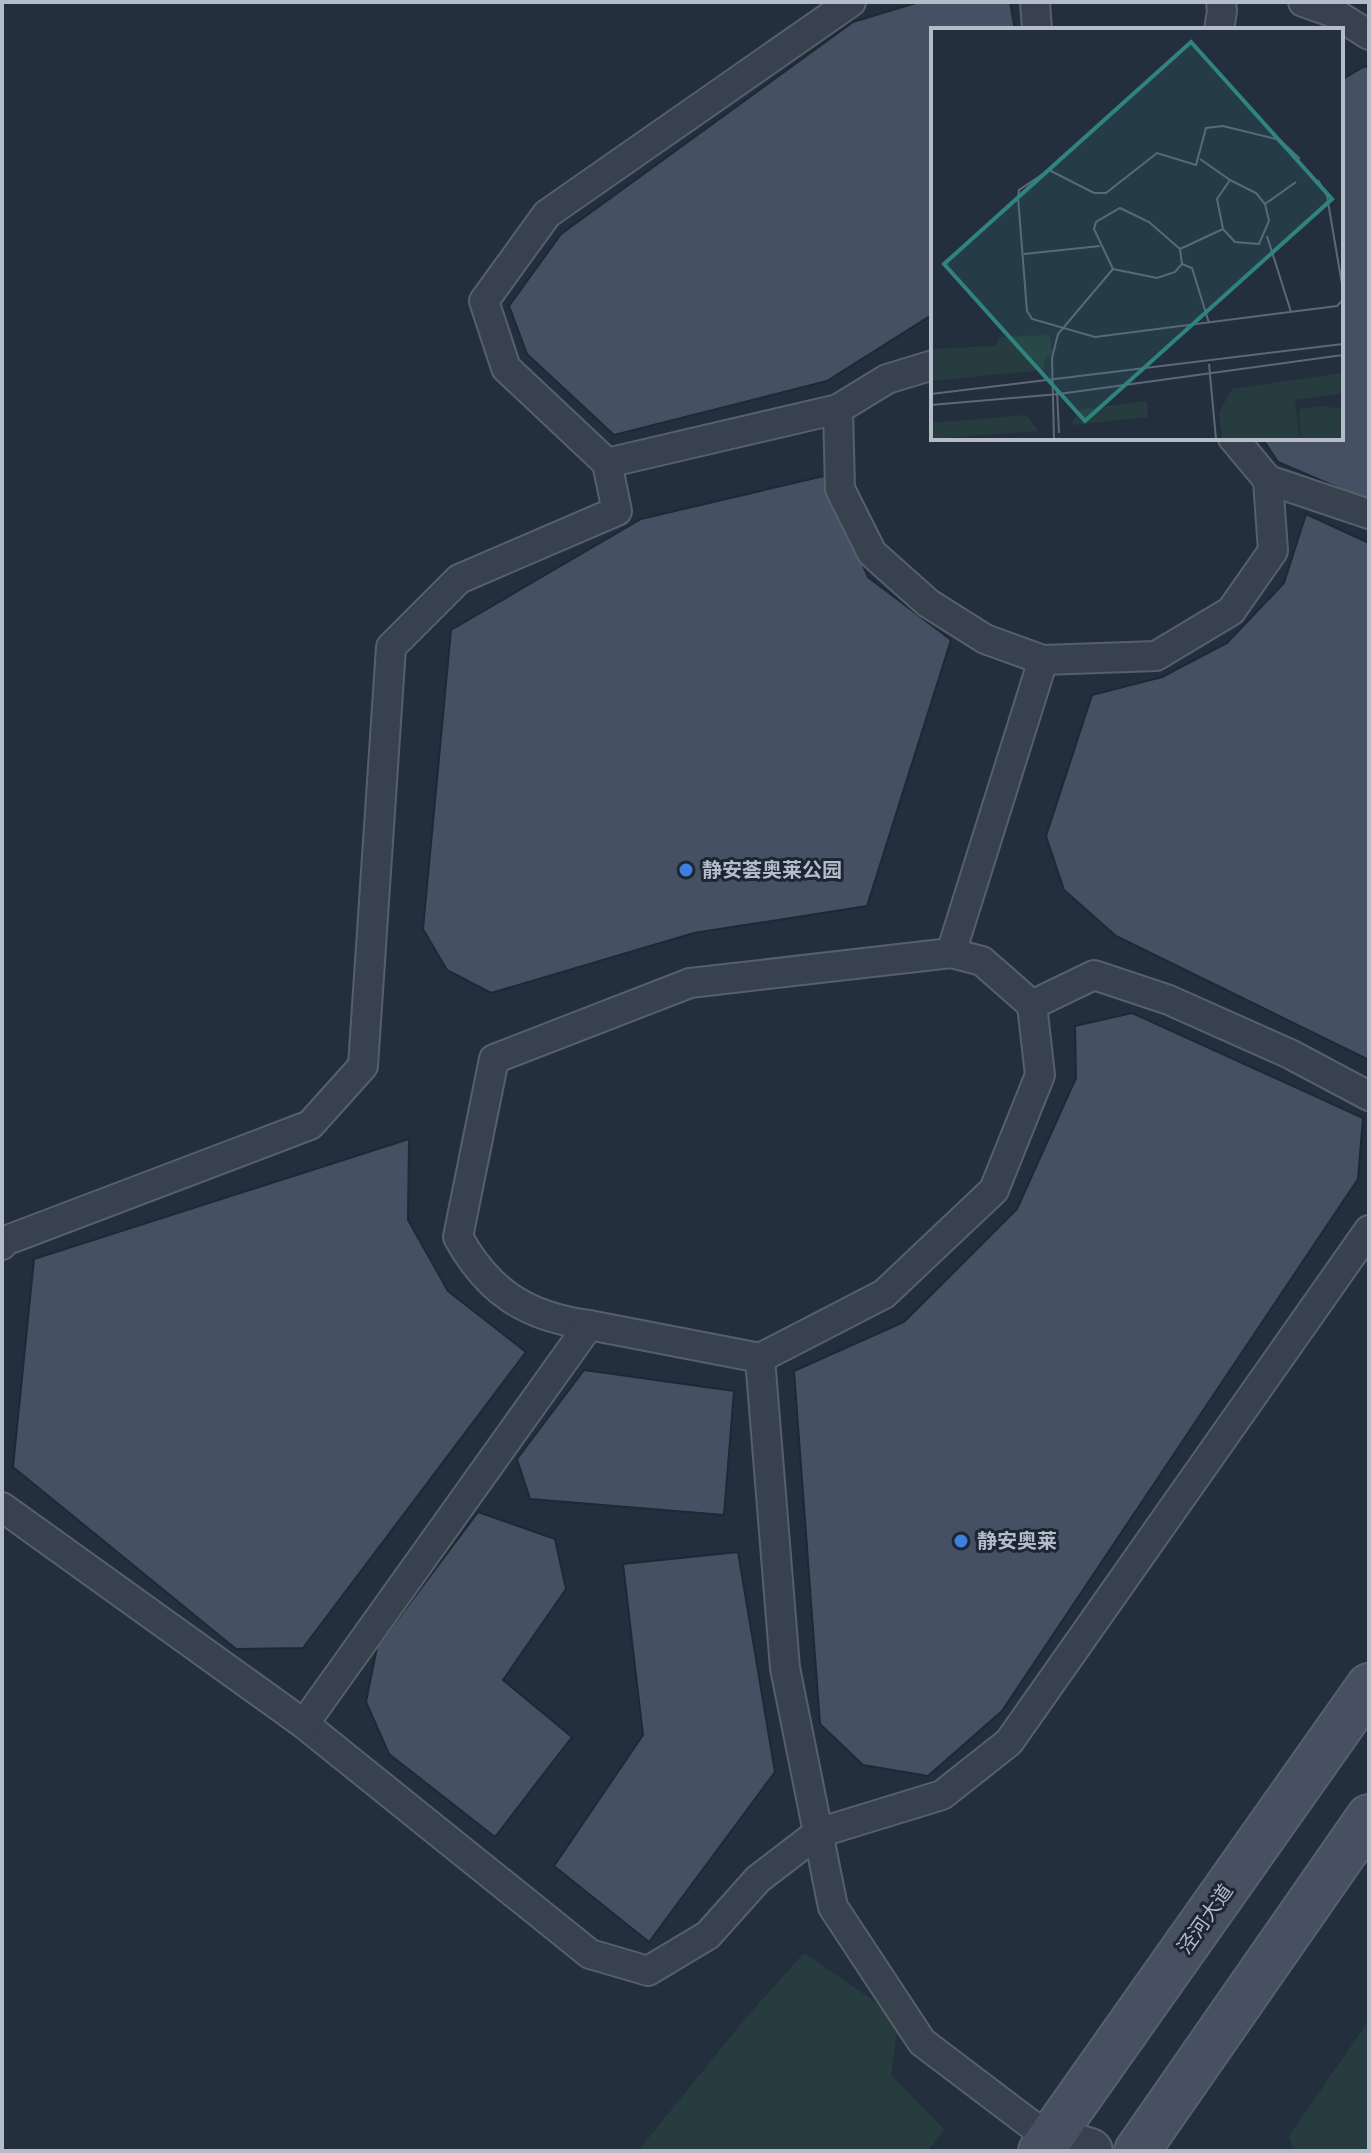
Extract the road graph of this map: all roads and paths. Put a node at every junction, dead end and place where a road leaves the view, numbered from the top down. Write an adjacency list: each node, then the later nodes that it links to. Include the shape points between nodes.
1 (851, 2): 11 (street, via 547,214 484,301 506,368)
2 (1035, 2): 5 (street)
3 (1221, 2): 6 (street)
4 (1303, 2): 7 (street, via 1334,13)
5 (1037, 28)
6 (1219, 28)
7 (1369, 35)
8 (931, 366): 9 (street, via 887,379)
9 (838, 409): 11 (street); 14 (street, via 840,489 872,553 928,603 985,639)
10 (1235, 440): 12 (street)
11 (607, 463): 19 (street, via 617,511 459,579 391,647 363,1066 310,1125)
12 (1268, 480): 13 (street); 14 (street, via 1273,551 1231,611 1156,656)
13 (1369, 514)
14 (1043, 660): 15 (street)
15 (951, 953): 16 (street, via 982,961); 20 (street, via 690,983 494,1059 458,1237 483,1275 518,1304)
16 (1032, 1005): 17 (street, via 1094,975 1169,1000); 21 (street, via 1040,1075 994,1190 884,1294)
17 (1369, 1096)
18 (1369, 1230): 26 (street, via 1009,1742 942,1795)
19 (2, 1245)
20 (589, 1325): 21 (street); 24 (street)
21 (760, 1358): 26 (street, via 785,1668)
22 (2, 1507): 24 (street)
23 (1369, 1686): 27 (main road, 泾河大道)
24 (304, 1724): 26 (street, via 590,1954 648,1971 708,1935 758,1879)
25 (1369, 1817): 28 (main road)
26 (818, 1833): 27 (street, via 833,1907 922,2042)
27 (1062, 2148)
28 (1137, 2151)

